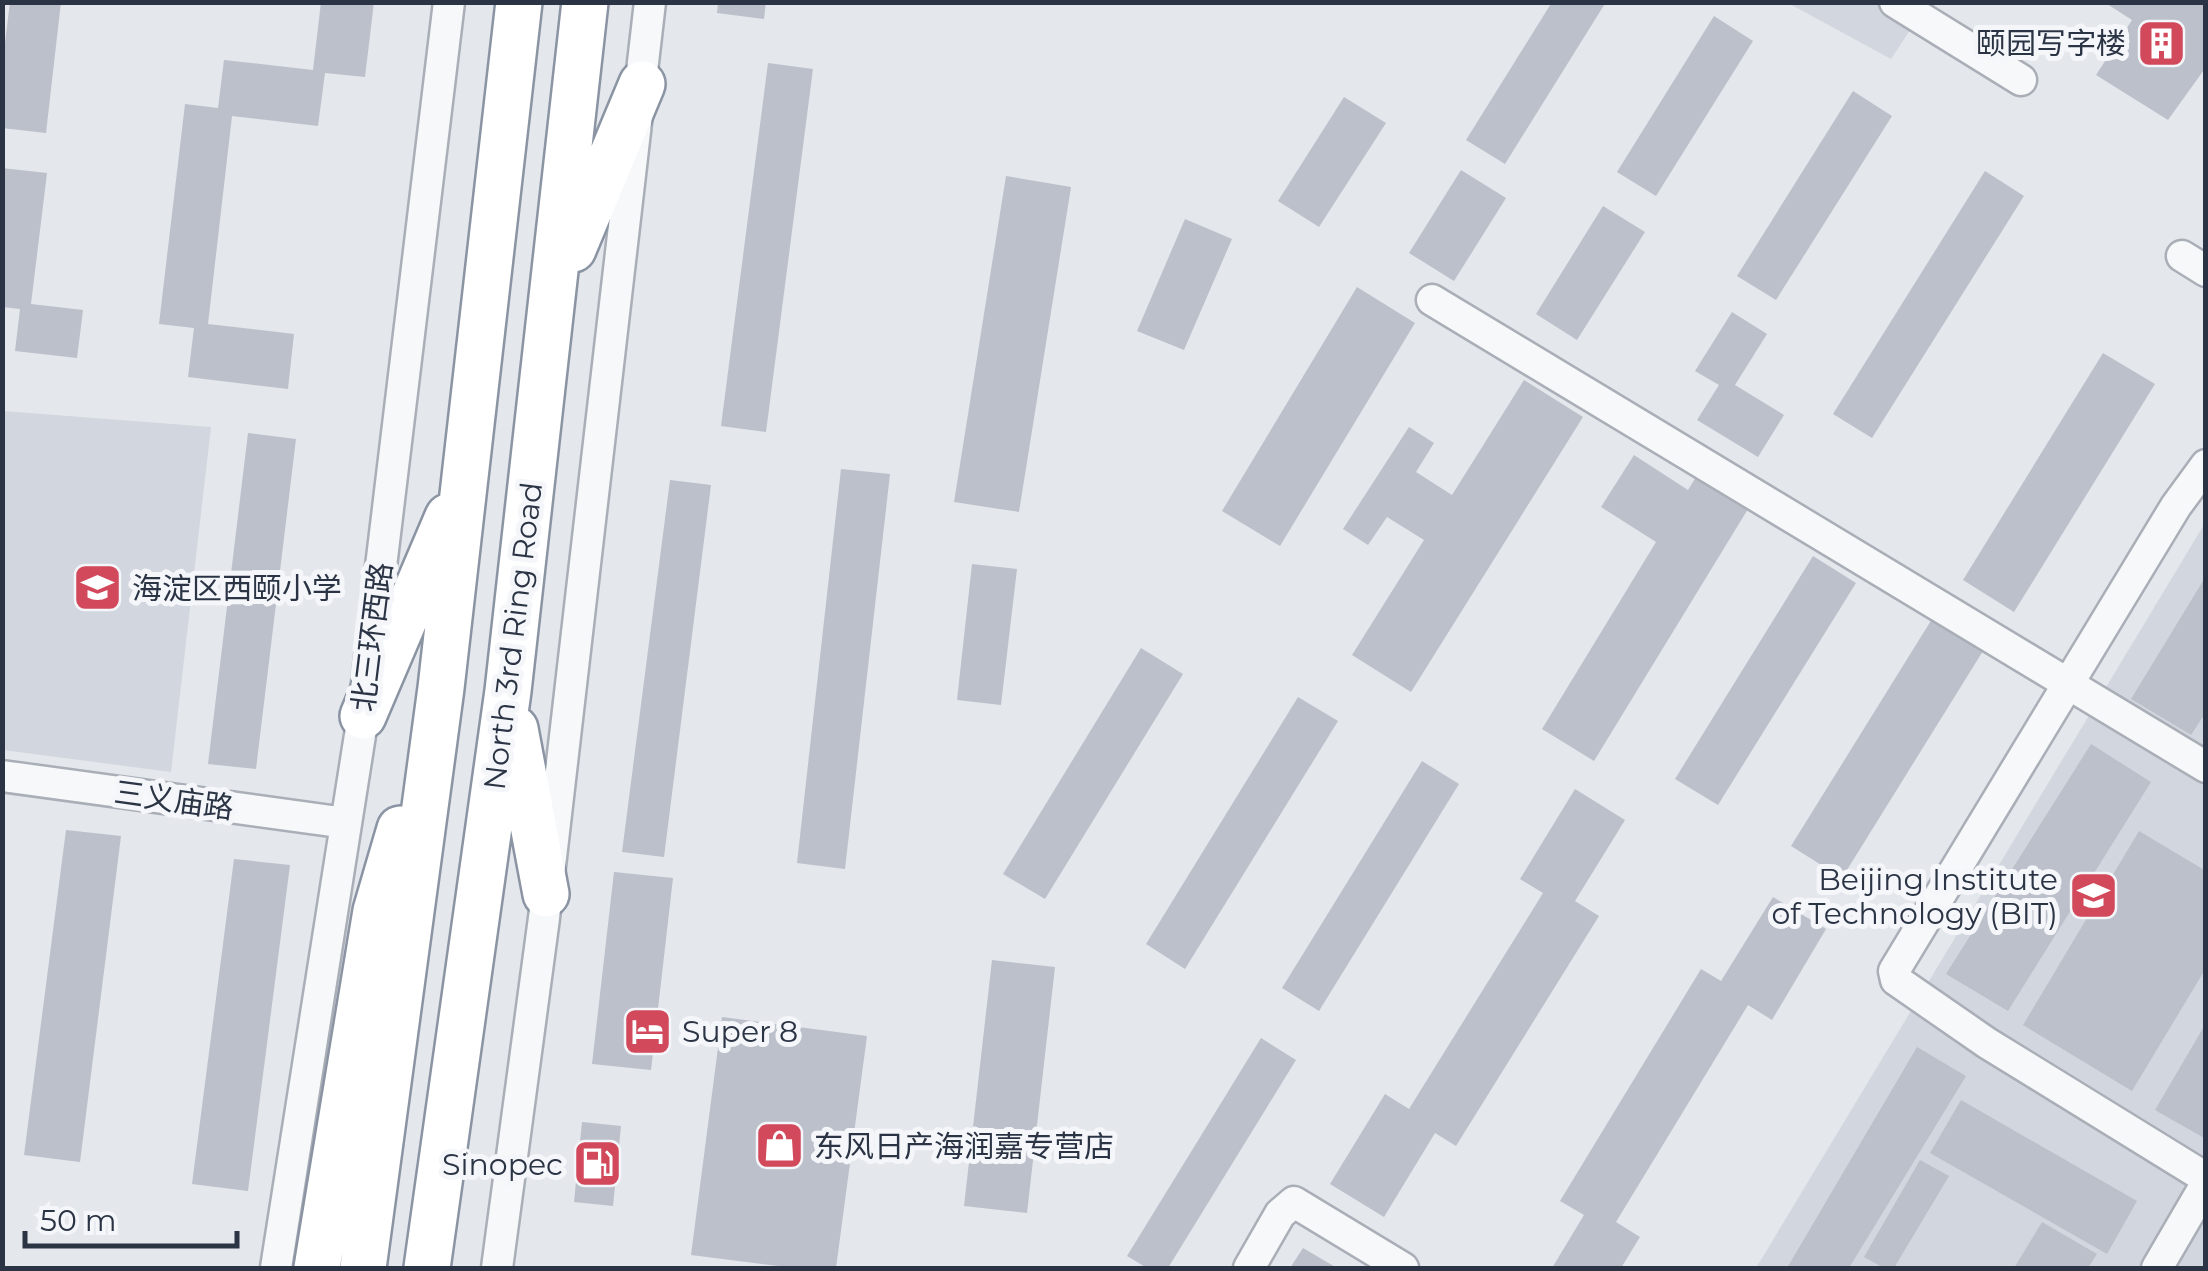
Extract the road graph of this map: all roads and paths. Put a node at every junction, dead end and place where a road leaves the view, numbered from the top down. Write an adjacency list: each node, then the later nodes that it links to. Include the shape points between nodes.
1 (449, 2): 17 (street, 北三环西路)
2 (495, 2): 9 (highway)
3 (520, 2): 9 (highway)
4 (585, 2): 10 (highway, North 3rd Ring Road)
5 (650, 2): 8 (street)
6 (1895, 2): 7 (street)
7 (2021, 80)
8 (642, 84): 10 (highway); 21 (street)
9 (510, 90): 13 (highway)
10 (553, 297): 16 (highway, North 3rd Ring Road)
11 (1432, 300): 14 (street)
12 (2206, 465): 14 (street)
13 (468, 469): 15 (highway); 17 (highway)
14 (2067, 686): 18 (street); 22 (street, via 1894,972 1896,980)
15 (442, 688): 24 (highway, via 376,911); 25 (highway)
16 (508, 691): 21 (highway); 26 (highway, North 3rd Ring Road)
17 (362, 716): 20 (street, 北三环西路)
18 (2206, 767)
19 (2, 776): 20 (street, 三义庙路)
20 (346, 823): 23 (street, 北三环西路)
21 (546, 894): 27 (street)
22 (2206, 1181): 30 (street)
23 (276, 1268)
24 (317, 1268)
25 (363, 1268)
26 (427, 1268)
27 (497, 1268)
28 (1249, 1268): 29 (street, via 1294,1202)
29 (1402, 1268)
30 (2156, 1268)

